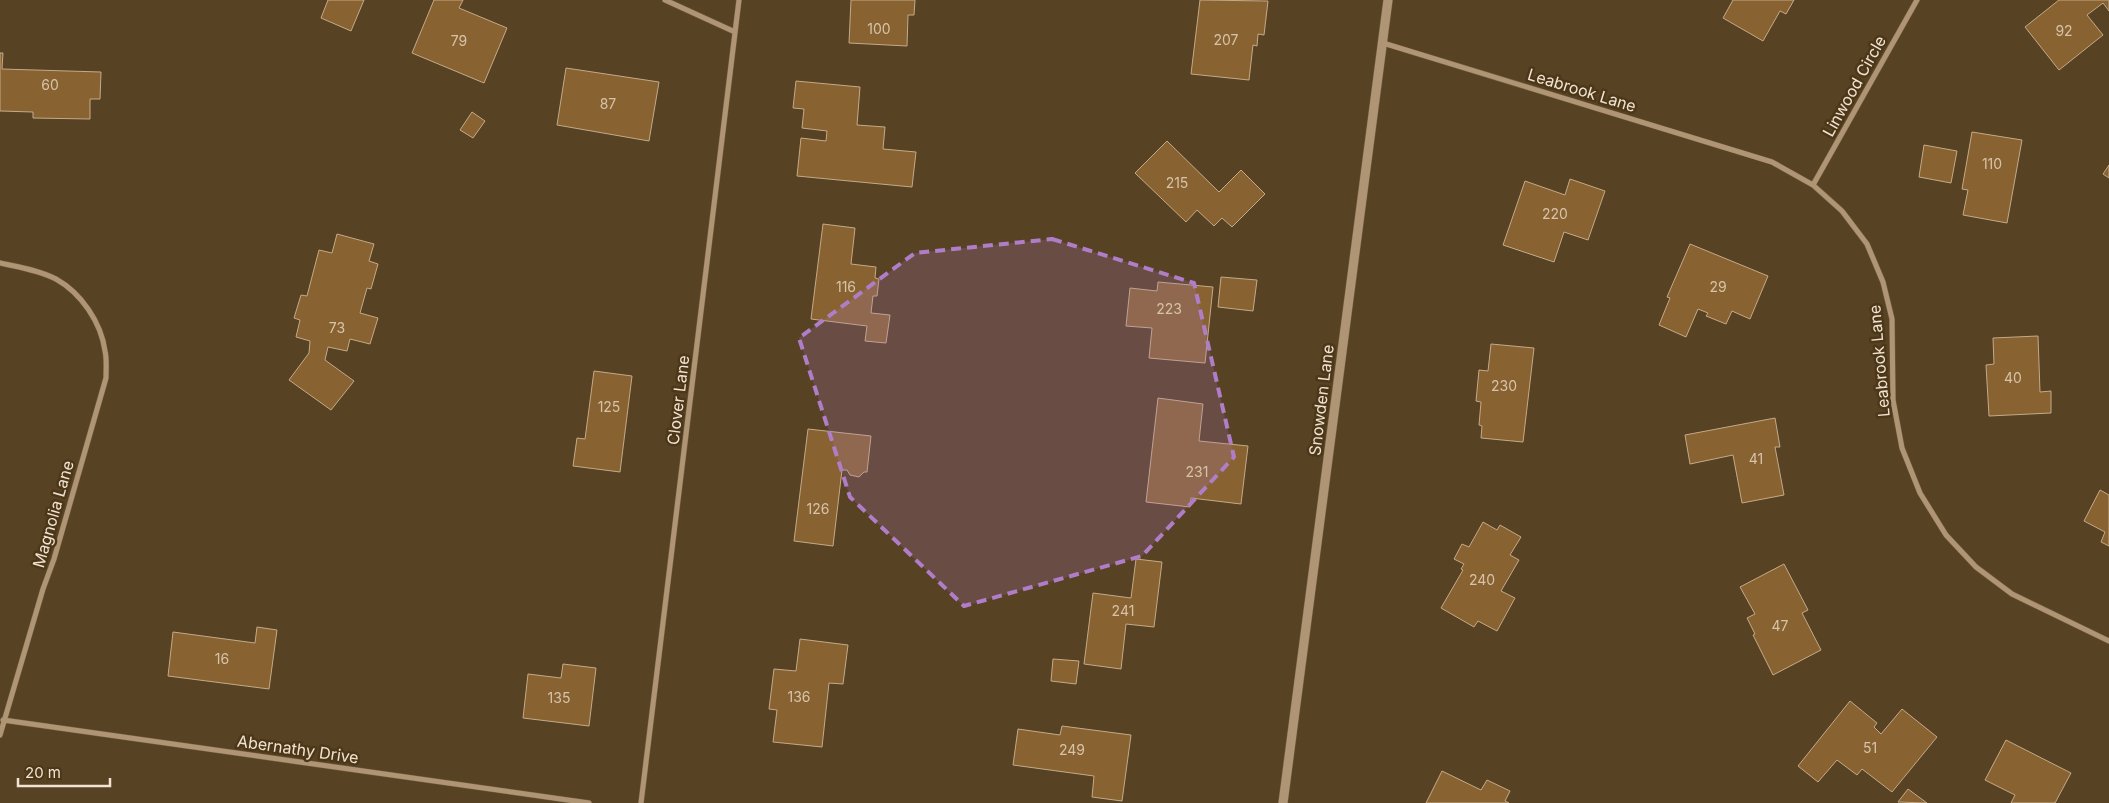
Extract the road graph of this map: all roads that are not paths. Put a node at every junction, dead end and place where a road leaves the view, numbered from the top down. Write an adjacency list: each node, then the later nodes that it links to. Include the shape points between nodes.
1 (665, 0): 5 (street)
2 (739, 0): 5 (street, Clover Lane)
3 (1388, 0): 6 (street, Snowden Lane)
4 (1917, 0): 7 (street, Linwood Circle)
5 (735, 32): 13 (street, Clover Lane)
6 (1382, 43): 7 (street, Leabrook Lane, via 1772,162); 14 (street, Snowden Lane)
7 (1812, 185): 9 (street, Leabrook Lane, via 1842,211 1867,244 1884,282 1892,319 1893,400 1902,448 1920,493 1946,535 1976,567 2012,594)
8 (0, 263): 10 (street, Magnolia Lane, via 56,280 83,302 97,322 105,350 106,378)
9 (2109, 641)
10 (3, 720): 11 (street, Magnolia Lane); 12 (street, Abernathy Drive)
11 (0, 734)
12 (589, 803)
13 (641, 803)
14 (1283, 803)

